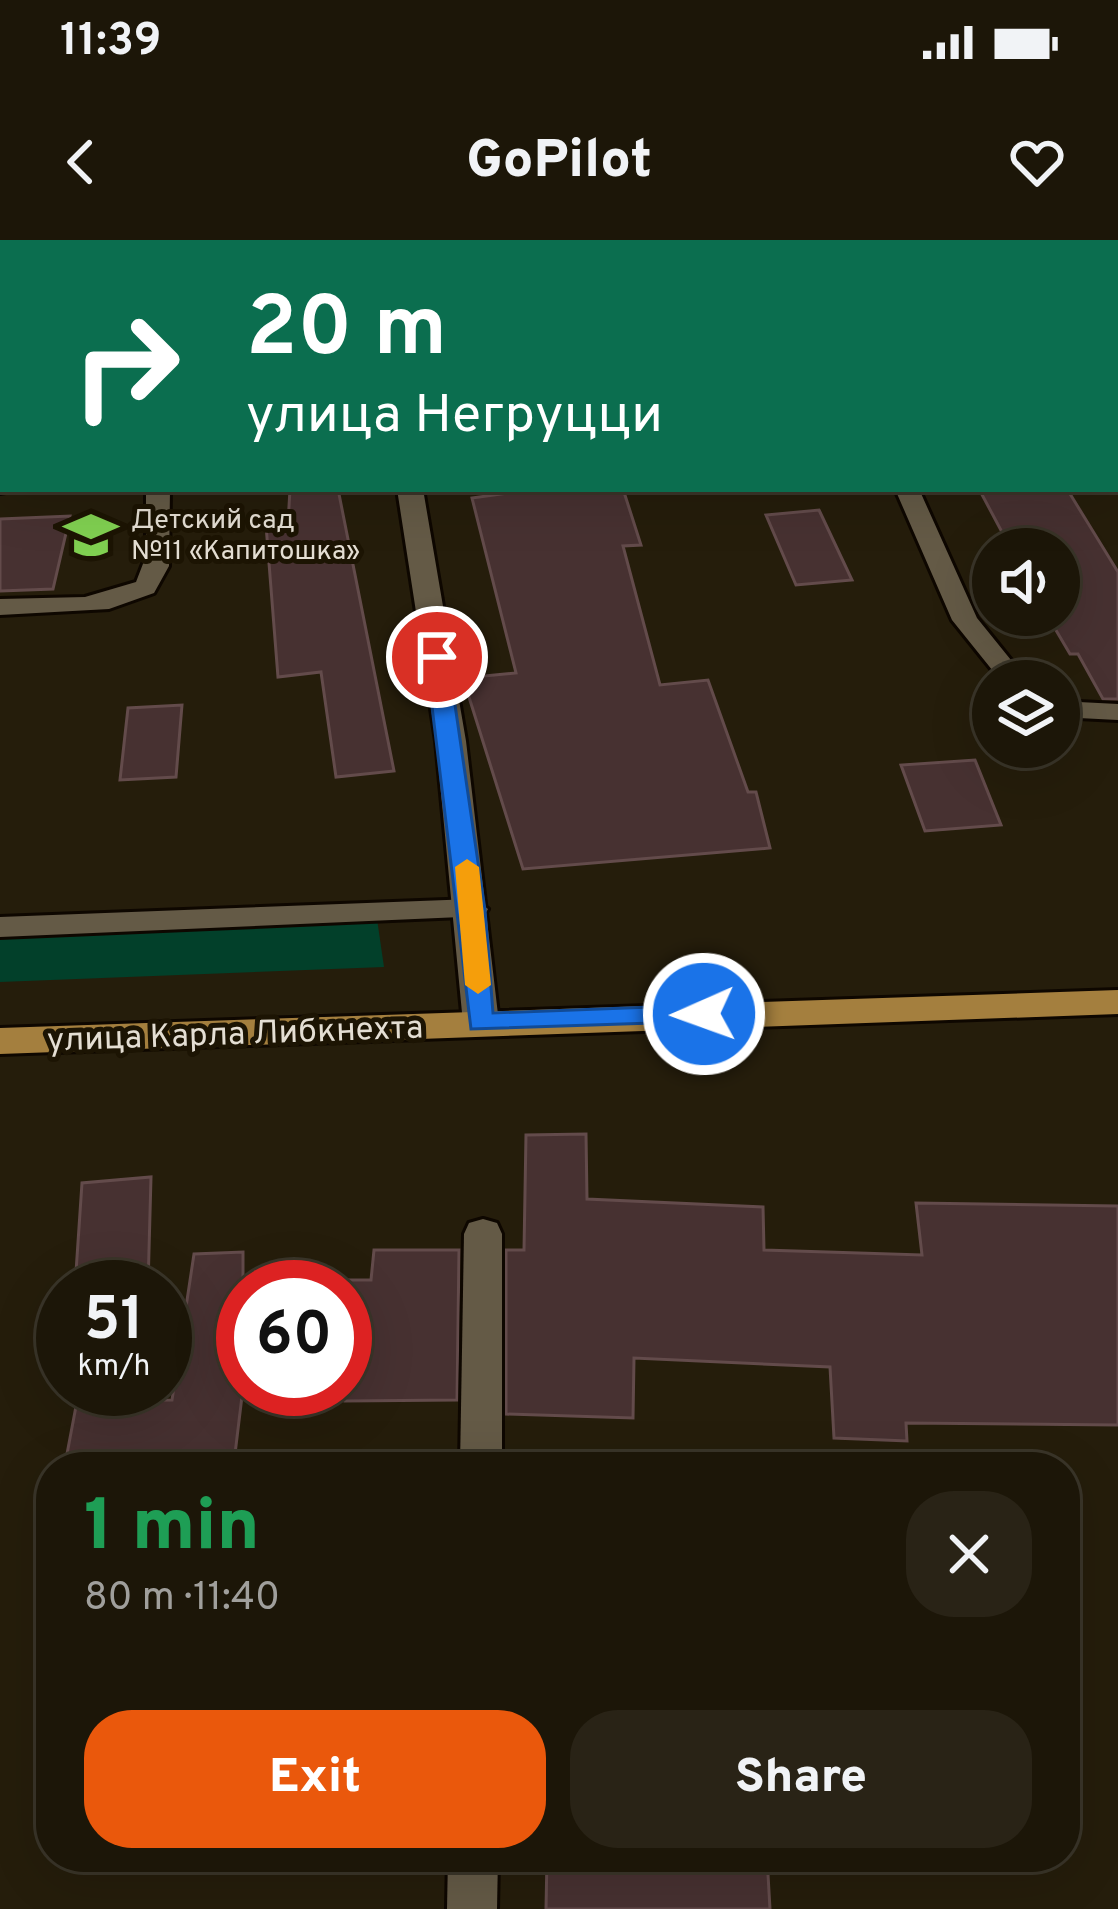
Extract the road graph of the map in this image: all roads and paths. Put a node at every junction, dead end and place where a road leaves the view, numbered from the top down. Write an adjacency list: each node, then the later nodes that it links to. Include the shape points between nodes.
1 (158, 492): 4 (lane, via 154,575 144,590 114,602)
2 (410, 492): 8 (street)
3 (908, 492): 5 (lane, via 965,620)
4 (0, 607)
5 (998, 660)
6 (1080, 710): 7 (lane)
7 (1118, 712)
8 (472, 910): 9 (lane); 11 (street)
9 (0, 928)
10 (1118, 1002): 11 (main road, улица Карла Либкнехта)
11 (481, 1023): 12 (main road, улица Карла Либкнехта)
12 (0, 1041)
13 (483, 1234): 14 (street)
14 (481, 1452)
15 (473, 1872): 16 (street)
16 (472, 1909)

